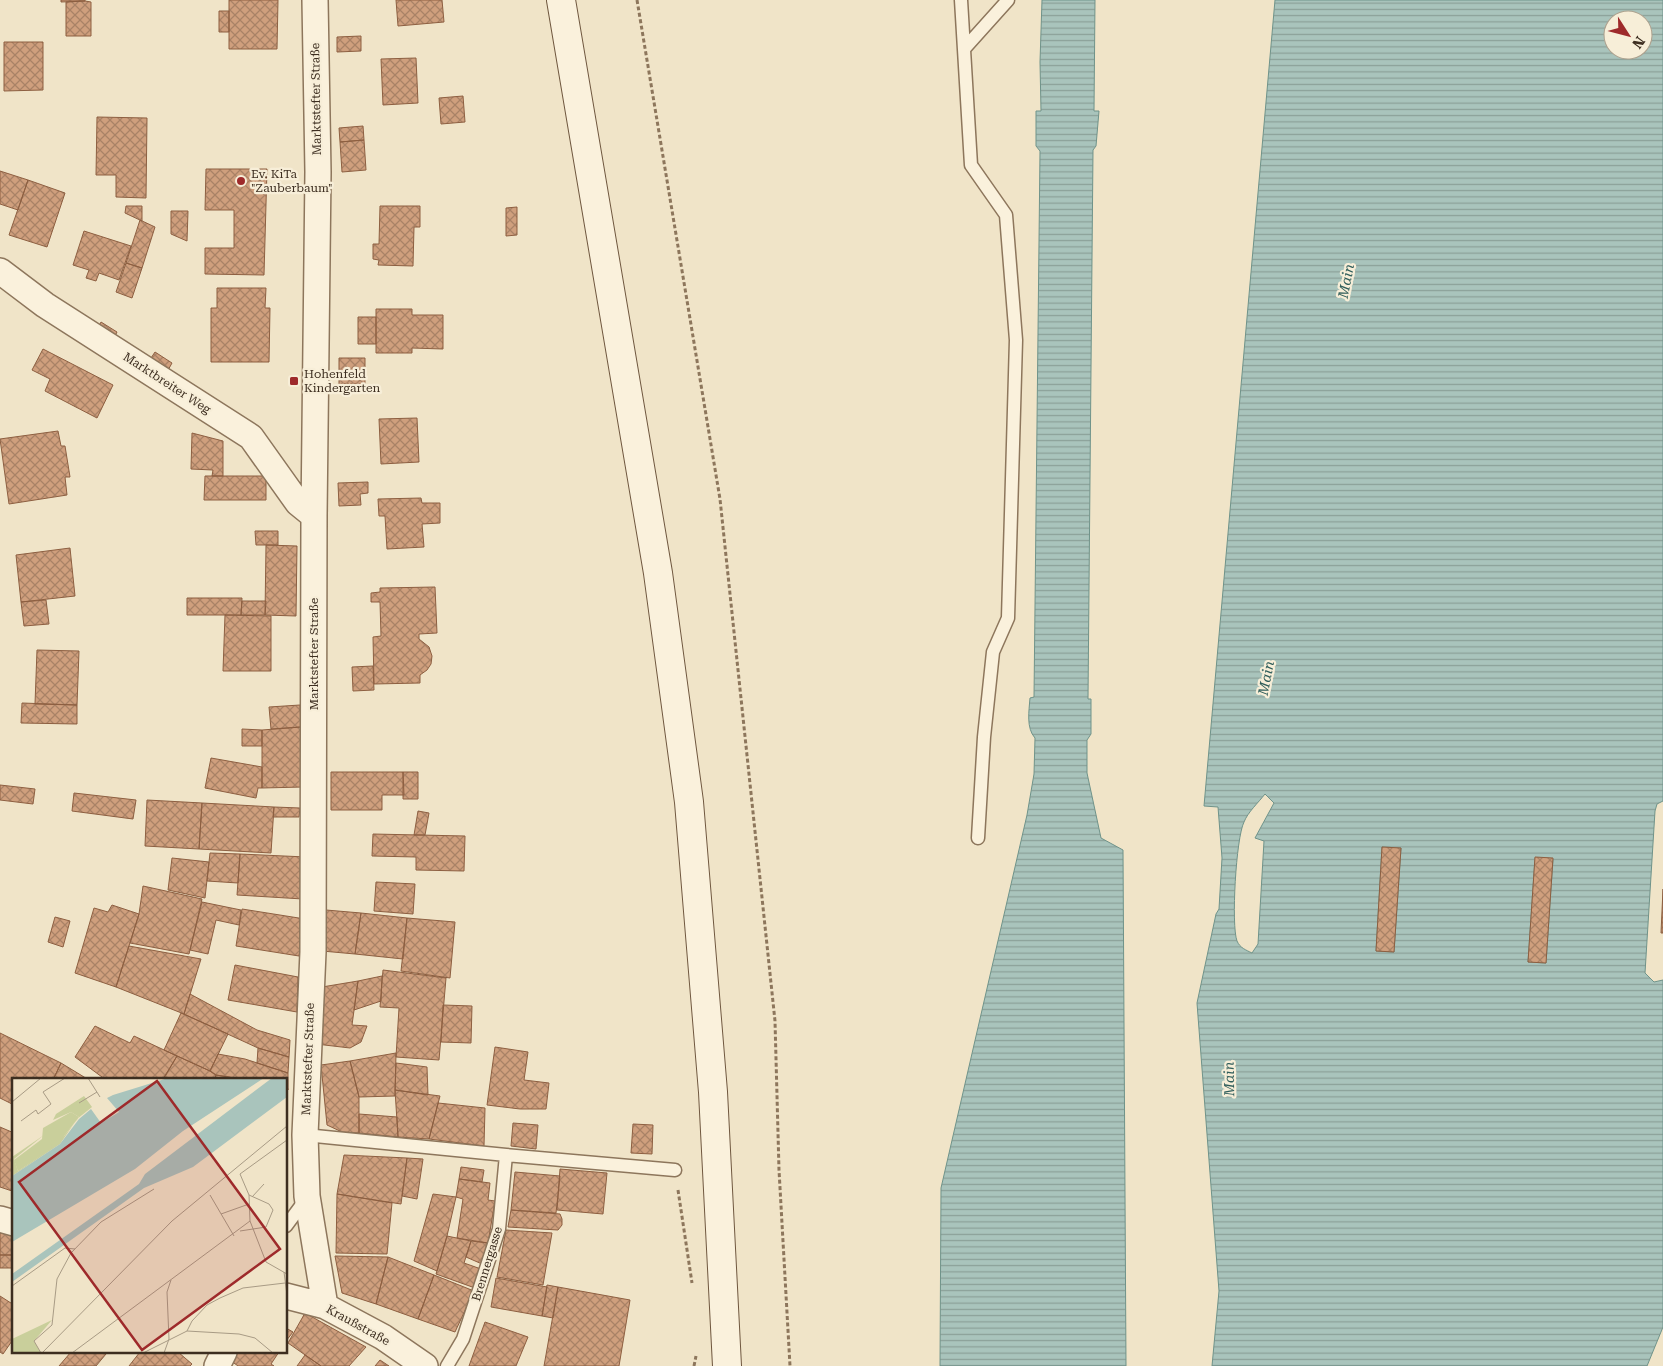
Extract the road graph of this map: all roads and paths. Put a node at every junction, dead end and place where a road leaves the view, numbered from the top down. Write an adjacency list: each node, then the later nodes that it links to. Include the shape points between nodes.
1 (315, 0): 8 (street, Marktstefter Straße, via 318,172)
2 (561, 0): 24 (main road, via 658,573 689,802 713,1092)
3 (637, 0): 25 (path, via 720,499 774,1021)
4 (961, 0): 6 (lane)
5 (1008, 0): 6 (lane)
6 (964, 49): 9 (lane, via 971,165 1006,215 1016,340 1008,618 993,652)
7 (0, 271): 8 (street, Marktbreiter Weg, via 45,305 251,437 298,503)
8 (314, 516): 10 (street, Marktstefter Straße, via 313,952)
9 (978, 838)
10 (305, 1135): 11 (lane); 13 (street, Marktstefter Straße)
11 (506, 1155): 12 (lane); 22 (lane, Brennergasse, via 499,1229 463,1339)
12 (675, 1170): 15 (path)
13 (307, 1196): 14 (lane); 17 (street, Marktstefter Straße)
14 (288, 1223)
15 (692, 1287)
16 (288, 1296): 17 (street, Kraußstraße)
17 (326, 1306): 21 (street, Kraußstraße, via 383,1337)
18 (697, 1351): 23 (path)
19 (223, 1354): 20 (street)
20 (217, 1366)
21 (425, 1366)
22 (447, 1366)
23 (694, 1366)
24 (727, 1366)
25 (790, 1366)

